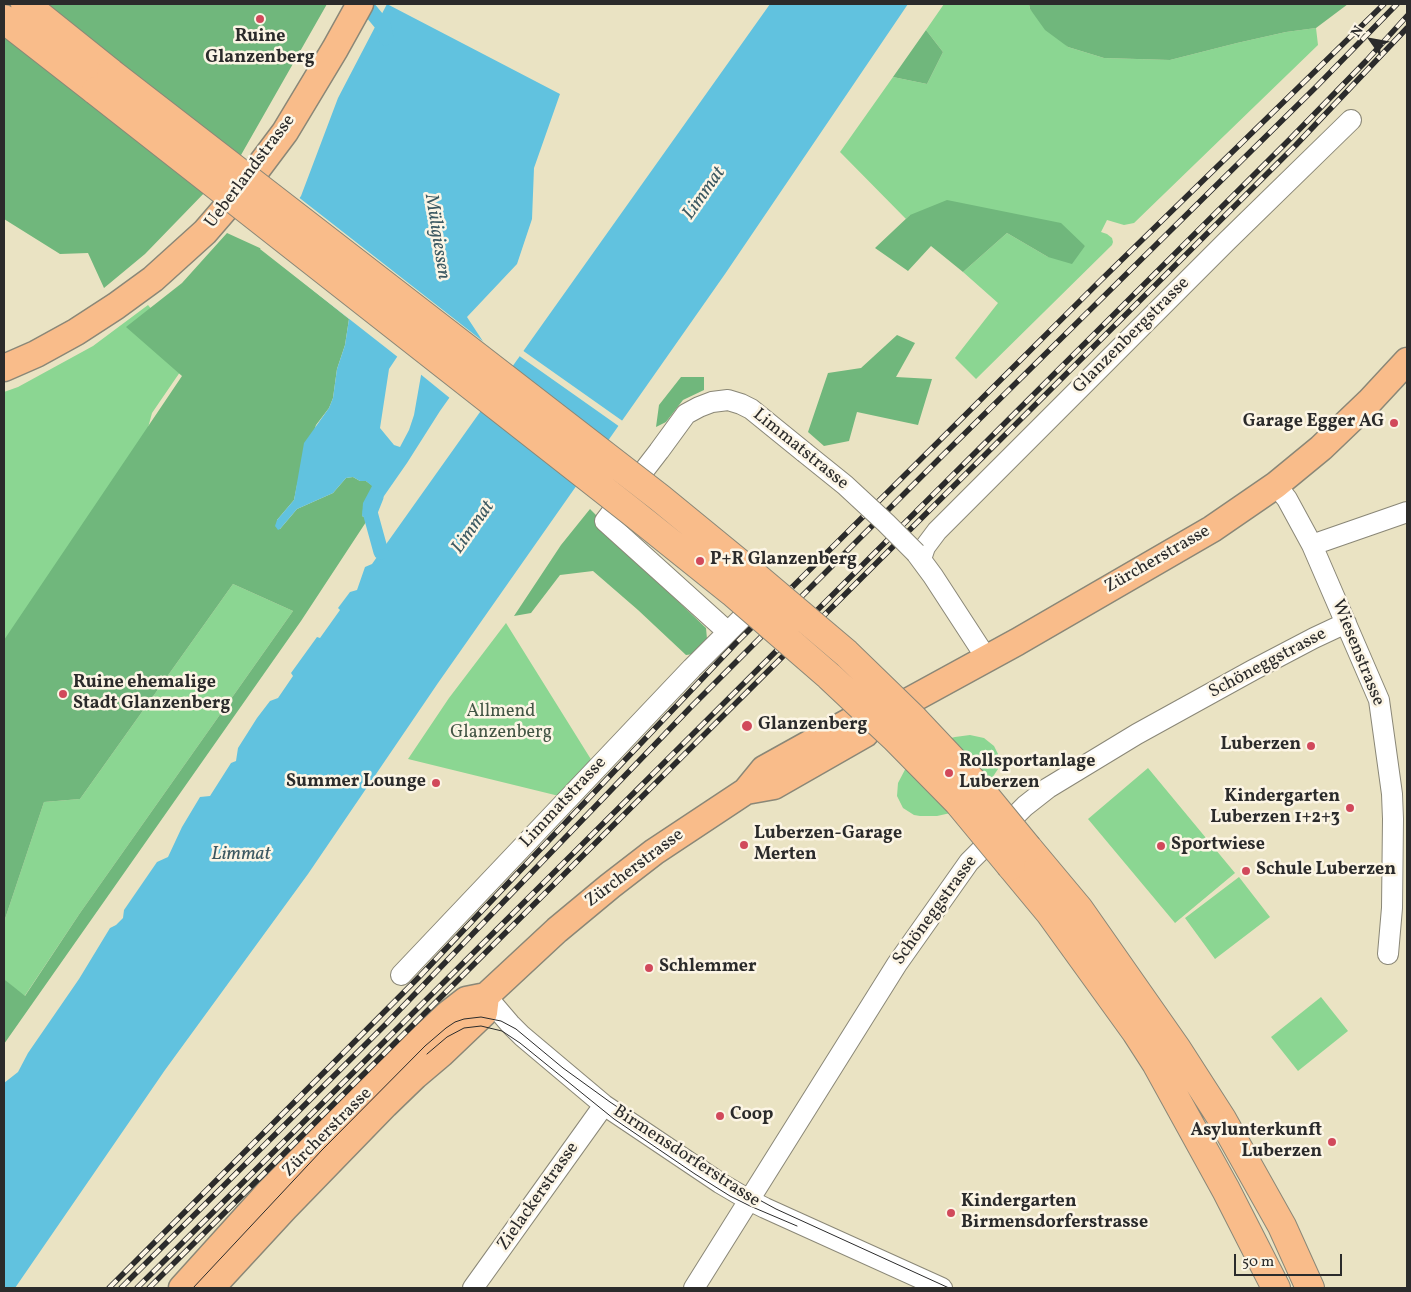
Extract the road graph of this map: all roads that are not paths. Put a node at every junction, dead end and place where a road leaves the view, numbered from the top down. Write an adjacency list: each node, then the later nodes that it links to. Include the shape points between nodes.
1 (25, 4): 4 (highway)
2 (360, 4): 7 (main road, Ueberlandstrasse, via 285,132 205,232 153,279 116,306 76,332)
3 (4, 19): 4 (highway)
4 (103, 82): 16 (highway, bridge, via 660,498 846,652 978,787)
5 (1351, 120): 11 (street, Glanzenbergstrasse, via 937,531)
6 (1407, 361): 8 (main road, Zürcherstrasse, via 1321,448)
7 (4, 368)
8 (1276, 486): 10 (street, Wiesenstrasse, via 1287,499); 15 (main road, Zürcherstrasse, via 1220,524)
9 (1407, 512): 10 (street)
10 (1312, 545): 13 (street, Wiesenstrasse)
11 (918, 556): 14 (street, Limmatstrasse, bridge, via 845,485 751,409 728,400 699,407 686,414 604,521); 15 (street, Limmatstrasse)
12 (777, 583): 14 (street, Limmatstrasse)
13 (1346, 623): 17 (street, Wiesenstrasse, via 1379,700 1392,794 1392,908); 21 (street, Schöneggstrasse, via 1137,734 1048,788 1026,806 969,862 926,923)
14 (728, 632): 18 (street, Limmatstrasse)
15 (987, 659): 19 (main road, Zürcherstrasse, via 878,718 864,734 774,786 746,791 654,852 557,930)
16 (1020, 857): 22 (highway, via 1079,909 1222,1119); 28 (highway, via 1050,913 1156,1063)
17 (1388, 954)
18 (401, 975)
19 (486, 996): 20 (street, Birmensdorferstrasse, via 522,1036); 23 (main road, Zürcherstrasse, via 466,1000 415,1045 267,1194); 24 (main road, Zürcherstrasse, via 484,1013 372,1118)
20 (604, 1105): 21 (street, Birmensdorferstrasse); 25 (street, Zielackerstrasse)
21 (749, 1200): 26 (street, Schöneggstrasse); 27 (street, Birmensdorferstrasse)
22 (1282, 1226): 29 (highway); 30 (highway, via 1307,1256)
23 (182, 1288)
24 (212, 1288)
25 (474, 1288)
26 (694, 1288)
27 (942, 1288)
28 (1276, 1288)
29 (1310, 1288)
30 (1324, 1288)

